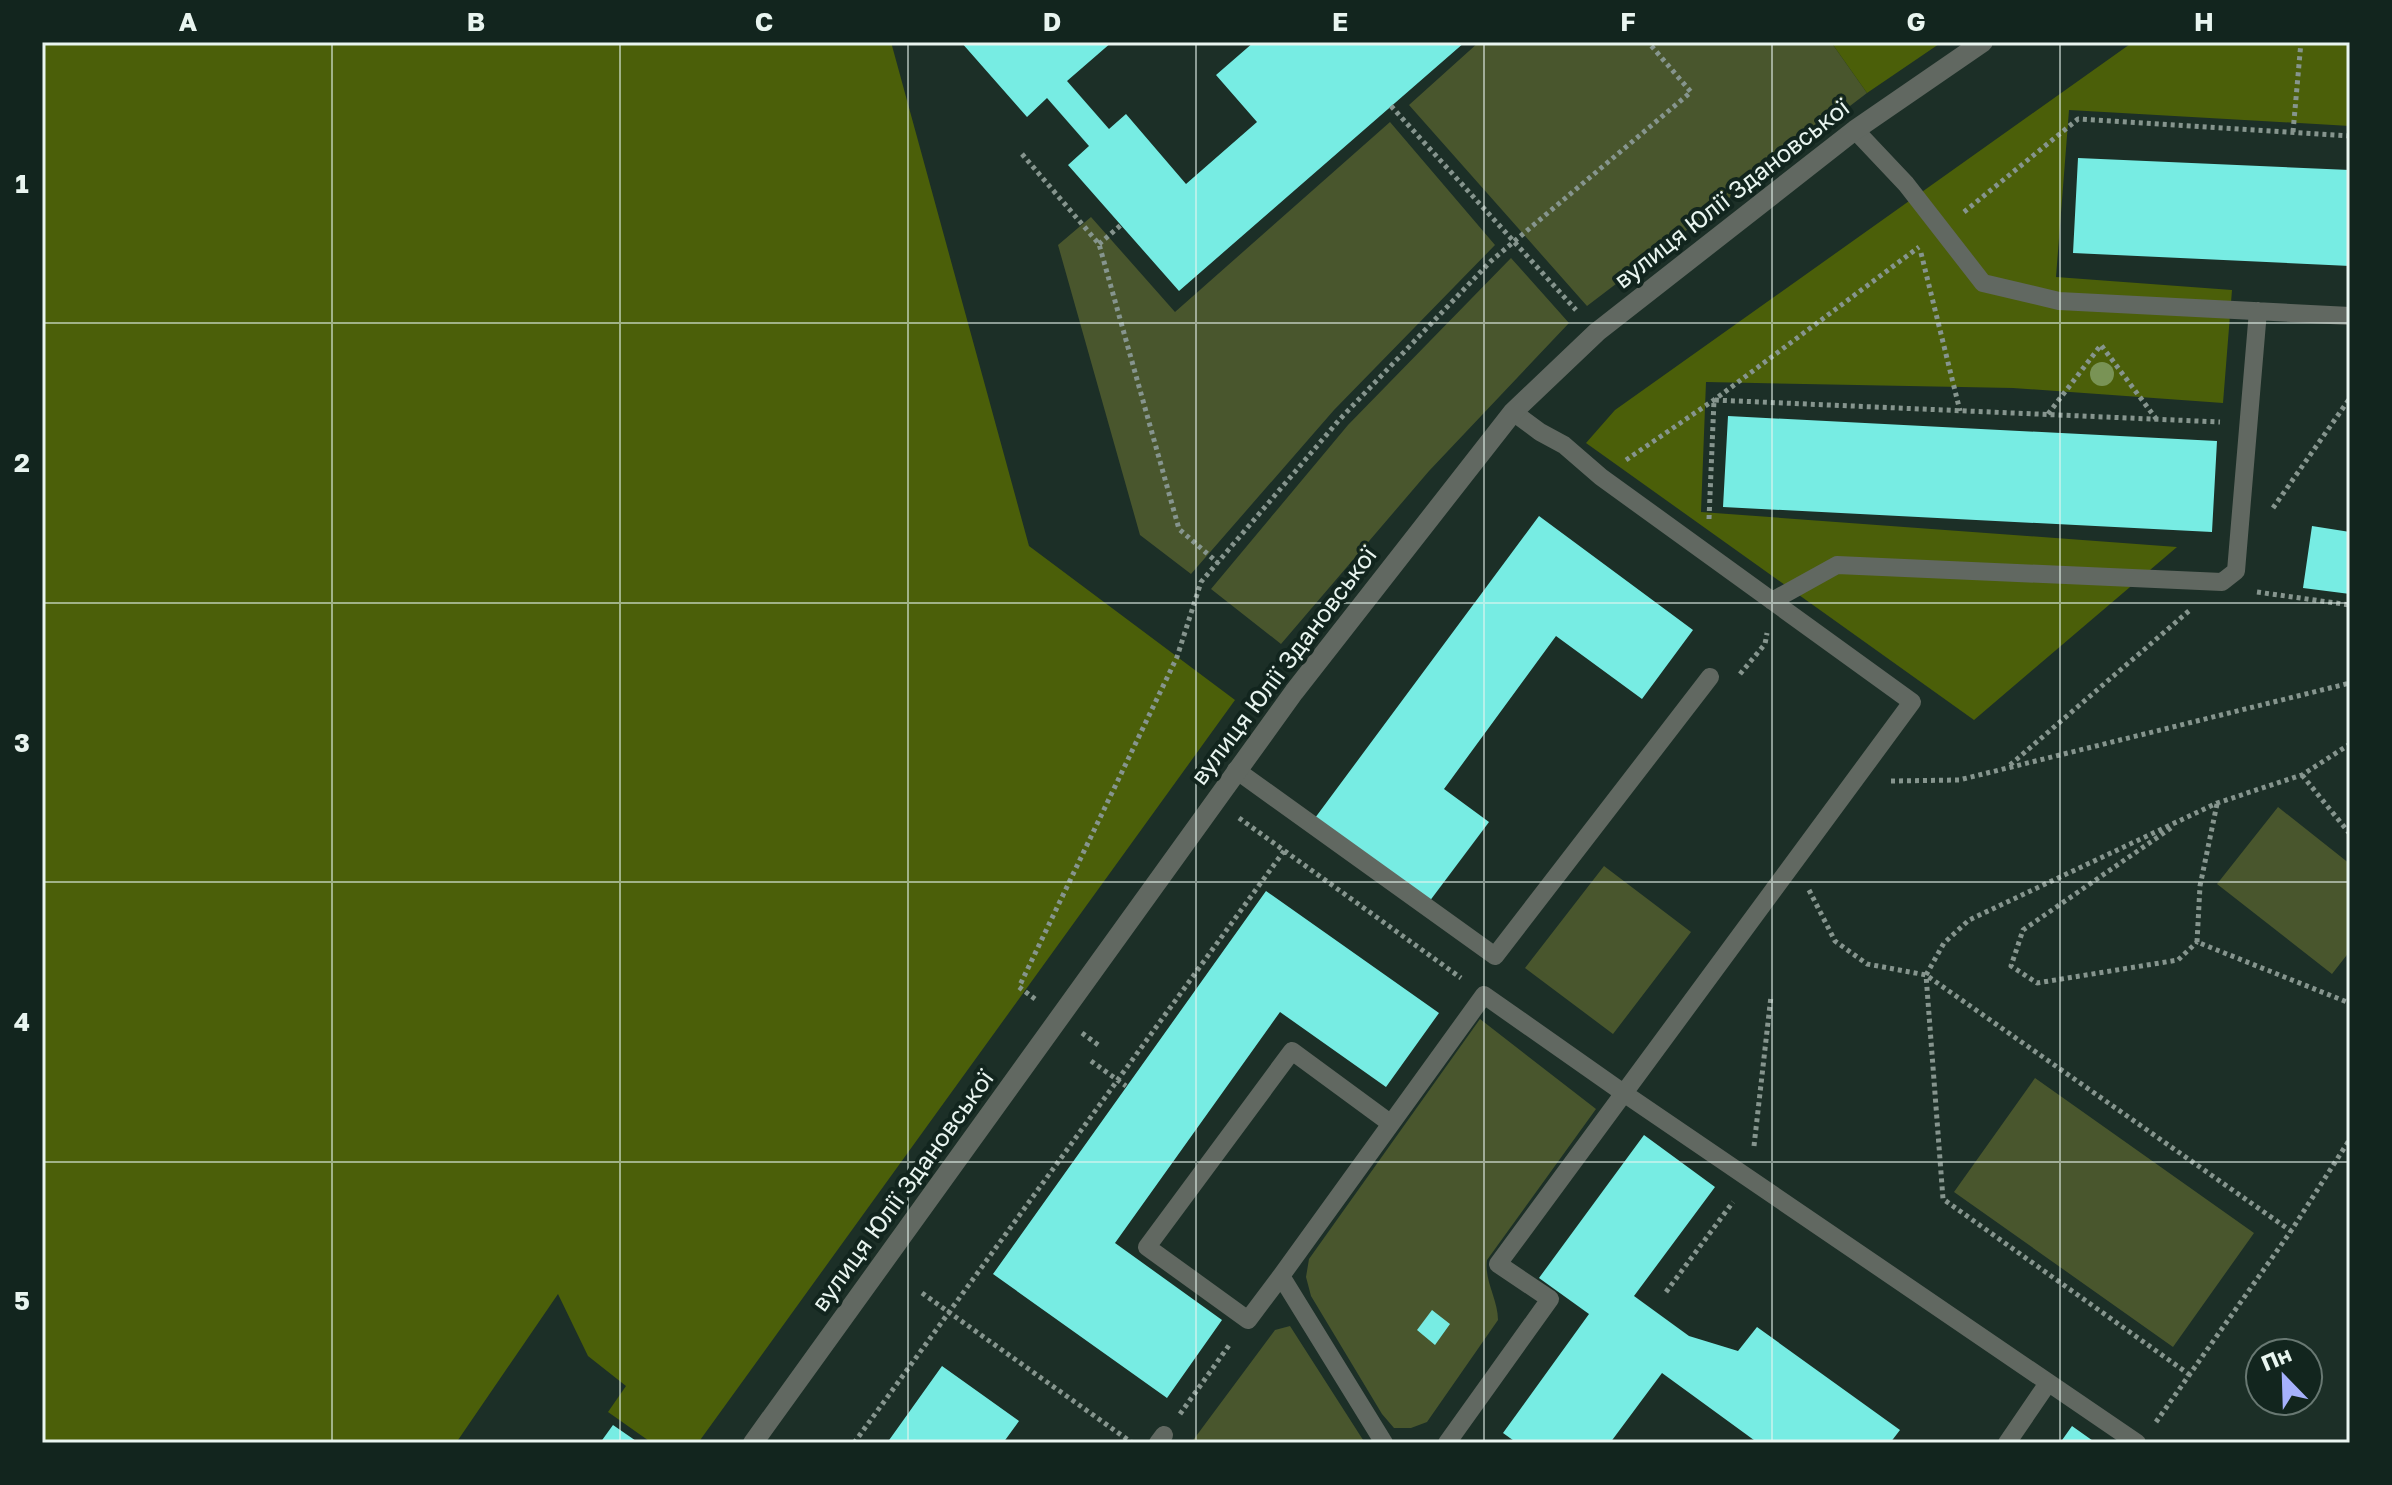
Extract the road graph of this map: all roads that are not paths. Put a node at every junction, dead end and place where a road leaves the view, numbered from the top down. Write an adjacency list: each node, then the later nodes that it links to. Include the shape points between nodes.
1 (1983, 42): 2 (street, вулиця Юлії Здановської)
2 (1855, 130): 3 (lane, via 1906,184 1983,283 2059,301); 5 (street, вулиця Юлії Здановської, via 1597,332)
3 (2258, 311): 4 (lane); 6 (lane, via 2229,576 1837,565)
4 (2350, 316)
5 (1513, 412): 6 (lane); 8 (street, вулиця Юлії Здановської)
6 (1772, 601): 9 (lane, via 1912,702)
7 (1710, 677): 8 (lane, via 1495,956)
8 (1236, 770): 14 (street, вулиця Юлії Здановської)
9 (1625, 1094): 10 (lane, via 1484,995); 12 (lane); 16 (lane, via 1498,1264 1550,1299)
10 (1390, 1123): 11 (lane); 11 (lane, via 1292,1051 1147,1247 1248,1320)
11 (1281, 1276): 15 (lane)
12 (2048, 1383): 13 (lane); 17 (lane)
13 (2143, 1437)
14 (753, 1443)
15 (1384, 1443)
16 (1447, 1443)
17 (2007, 1443)

